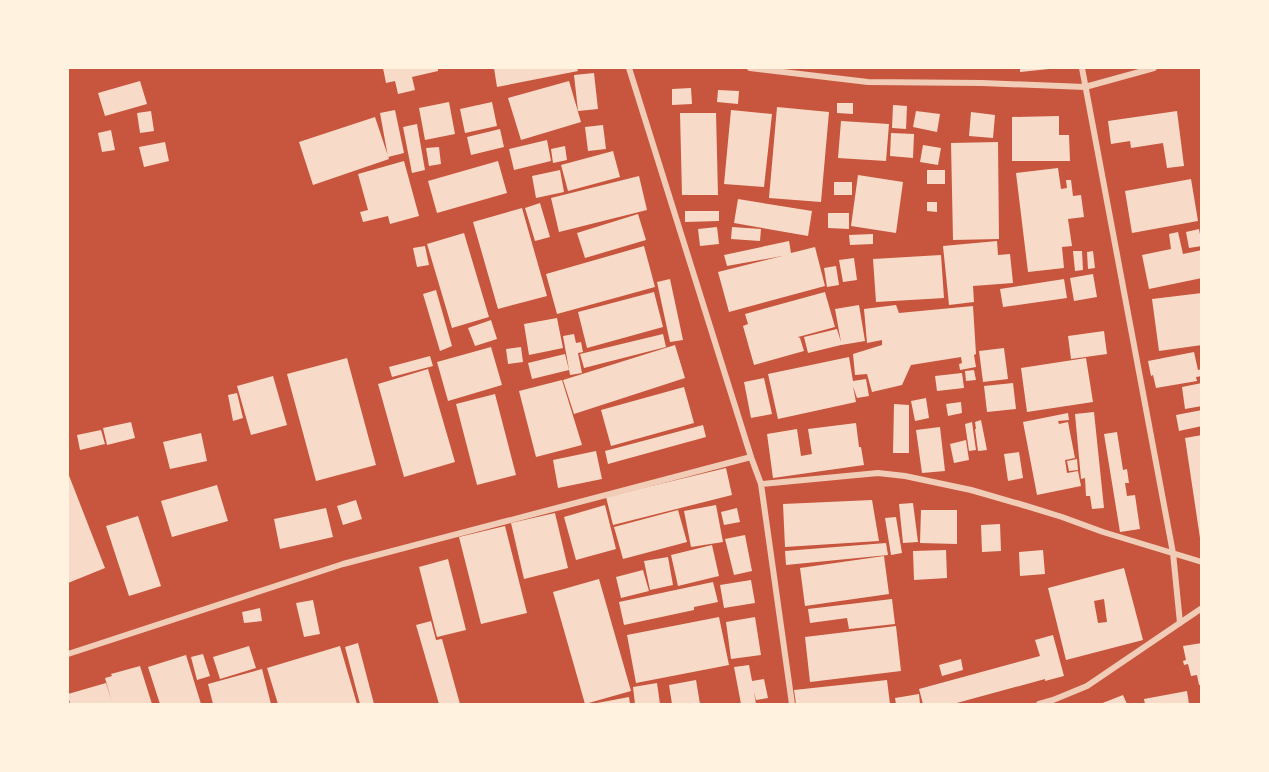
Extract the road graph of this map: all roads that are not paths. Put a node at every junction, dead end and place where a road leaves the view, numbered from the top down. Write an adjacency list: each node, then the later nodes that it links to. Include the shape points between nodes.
1 (629, 68): 6 (street)
2 (750, 68): 5 (street, via 868,82)
3 (1082, 68): 5 (street)
4 (1154, 68): 5 (street)
5 (1085, 87): 8 (street)
6 (751, 457): 7 (street); 12 (street, via 343,564)
7 (761, 484): 8 (street, via 878,473 904,476 971,490); 13 (street)
8 (1173, 553): 9 (street); 11 (street)
9 (1202, 562)
10 (1202, 608): 11 (street)
11 (1180, 623): 14 (street, via 1087,686)
12 (68, 654)
13 (792, 705)
14 (1039, 705)

